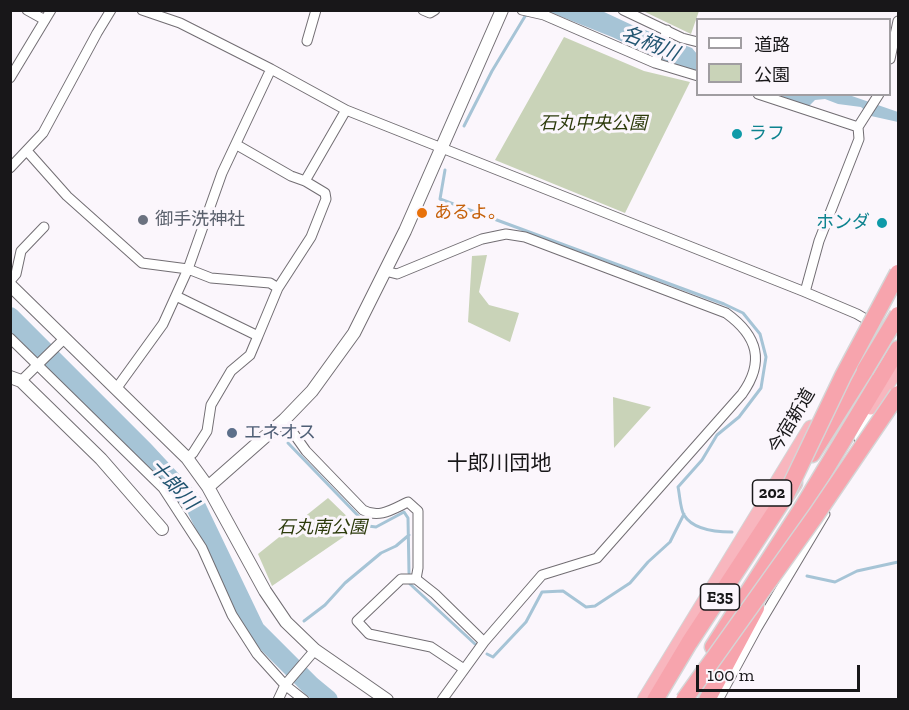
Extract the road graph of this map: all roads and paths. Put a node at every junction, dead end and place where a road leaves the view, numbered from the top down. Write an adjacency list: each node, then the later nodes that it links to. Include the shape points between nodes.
1 (27, 10): 11 (street)
2 (51, 10): 11 (street)
3 (111, 10): 27 (street, via 44,134)
4 (142, 10): 18 (street, via 180,23)
5 (316, 10): 14 (street)
6 (423, 10): 7 (street, via 430,14)
7 (435, 10)
8 (502, 10): 26 (street)
9 (623, 10): 13 (street)
10 (526, 11): 17 (street)
11 (45, 20): 20 (street)
12 (898, 21): 16 (street)
13 (667, 30): 15 (street); 17 (street)
14 (307, 41)
15 (696, 42)
16 (891, 54)
17 (656, 63): 19 (street)
18 (271, 69): 23 (street); 25 (street)
19 (696, 75)
20 (10, 78)
21 (764, 96): 24 (street)
22 (878, 96): 24 (street)
23 (346, 110): 26 (street); 29 (street)
24 (858, 127): 37 (street, via 859,139 808,273)
25 (237, 145): 29 (street); 31 (street, via 222,173)
26 (442, 148): 32 (street); 37 (street)
27 (27, 150): 28 (street); 31 (street, via 66,196 142,263)
28 (10, 168)
29 (305, 181): 36 (street, via 325,193 326,200 311,237)
30 (44, 227): 34 (street, via 21,251)
31 (188, 269): 36 (street, via 211,278 270,283); 38 (street)
32 (385, 271): 51 (street, via 338,358); 58 (street, via 397,274 482,239 506,234 525,237 726,313 750,336 756,357 752,380 742,394 597,558 542,575)
33 (898, 273): 55 (highway, bridge)
34 (10, 283): 43 (street)
35 (898, 286): 40 (highway, 今宿新道 / 202)
36 (278, 288): 42 (street)
37 (805, 292): 40 (street)
38 (176, 296): 42 (street); 49 (street, via 163,324)
39 (898, 315): 55 (highway, E35, bridge)
40 (874, 324): 41 (street); 66 (highway, 今宿新道 / 202)
41 (898, 334)
42 (258, 336): 52 (street, via 250,355 231,370 211,405 207,431)
43 (65, 338): 46 (street); 49 (street)
44 (10, 339): 46 (street)
45 (898, 350): 68 (highway, E35)
46 (38, 366): 48 (street); 61 (street, via 163,488 202,548 232,615 256,654)
47 (898, 367): 53 (highway, 202); 71 (street, via 844,466 824,518)
48 (16, 379): 56 (street, via 101,459)
49 (116, 389): 52 (street)
50 (898, 394): 68 (highway, bridge)
51 (284, 420): 54 (street); 57 (street, via 306,451 363,510 371,515 382,514 408,502 418,511)
52 (187, 458): 54 (street)
53 (830, 467): 69 (highway, 202); 70 (highway)
54 (208, 488): 59 (street, via 265,591 286,622)
55 (786, 495): 67 (highway, E35)
56 (162, 529)
57 (416, 579): 58 (street); 60 (street, via 401,579 357,621 369,634 431,647)
58 (484, 642): 60 (street)
59 (315, 650): 61 (street); 64 (street)
60 (464, 669): 65 (street)
61 (285, 686): 62 (street); 63 (street)
62 (278, 699)
63 (304, 699)
64 (387, 699)
65 (442, 699)
66 (645, 699)
67 (655, 699)
68 (682, 699)
69 (692, 699)
70 (707, 699)
71 (718, 699)

